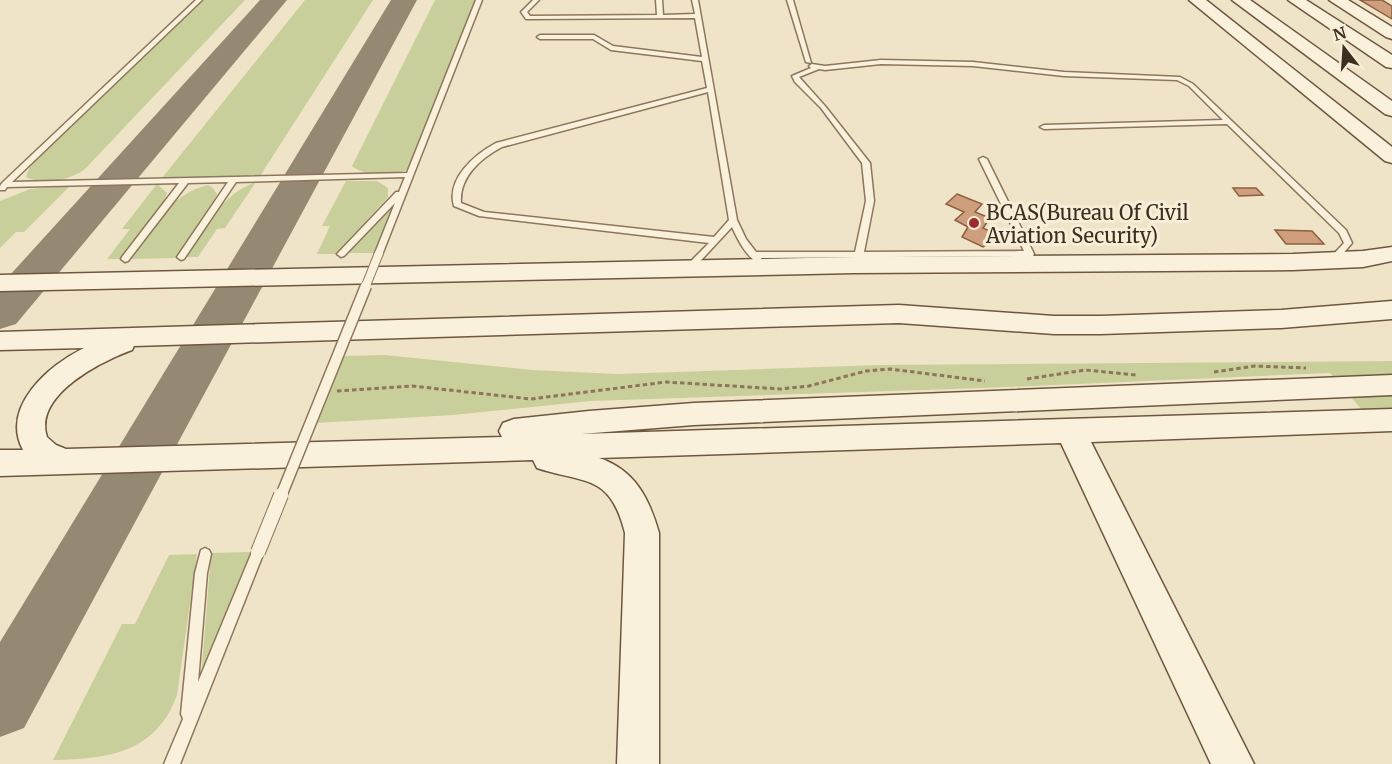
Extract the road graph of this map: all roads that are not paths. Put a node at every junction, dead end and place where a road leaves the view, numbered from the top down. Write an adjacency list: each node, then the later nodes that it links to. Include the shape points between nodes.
1 (199, 0): 31 (lane)
2 (479, 0): 28 (lane)
3 (536, 0): 13 (lane, via 524,12 528,18)
4 (659, 0): 13 (lane)
5 (695, 0): 14 (lane)
6 (790, 0): 20 (lane)
7 (1197, 0): 26 (main road)
8 (1211, 0): 25 (main road)
9 (1240, 0): 22 (main road)
10 (1296, 0): 19 (main road)
11 (1316, 0): 17 (main road)
12 (1337, 0): 15 (main road)
13 (660, 16): 14 (lane)
14 (697, 16): 18 (lane)
15 (1392, 34)
16 (540, 37): 18 (lane, via 594,37 611,48)
17 (1392, 50)
18 (704, 59): 21 (lane)
19 (1392, 63)
20 (812, 65): 23 (lane, via 917,62 1090,76 1172,77 1191,85); 36 (lane, via 795,76 797,81 845,134 868,168 870,201)
21 (709, 90): 33 (lane); 34 (lane, via 499,145 476,159 455,197 457,204 482,214)
22 (1392, 110)
23 (1229, 122): 24 (lane); 41 (lane, via 1343,232 1348,243)
24 (1044, 127)
25 (1392, 141)
26 (1392, 157)
27 (983, 159): 36 (lane, via 1030,254)
28 (410, 175): 29 (lane); 32 (lane)
29 (234, 179): 30 (lane); 38 (lane)
30 (184, 180): 31 (lane); 39 (lane)
31 (3, 188)
32 (404, 189): 35 (lane); 56 (lane, bridge)
33 (733, 220): 34 (lane); 40 (lane, via 742,240)
34 (717, 240): 42 (lane)
35 (341, 254)
36 (859, 254): 40 (lane)
37 (1392, 254): 41 (main road)
38 (181, 257)
39 (125, 259)
40 (759, 261): 41 (main road); 42 (main road)
41 (1332, 261)
42 (689, 268): 44 (main road)
43 (1392, 273): 45 (main road)
44 (0, 283)
45 (0, 297)
46 (1392, 310): 47 (main road, via 1281,319 1101,325 899,314)
47 (154, 335): 48 (main road); 53 (main road, via 98,351 66,372 49,389 29,431 33,443 44,453)
48 (0, 341)
49 (1392, 385): 52 (main road, via 650,416 513,431)
50 (1392, 420): 51 (main road)
51 (1070, 431): 52 (main road); 59 (main road)
52 (393, 450): 53 (main road); 58 (main road, via 581,464 621,484 632,498 642,533)
53 (65, 461): 54 (main road)
54 (0, 463)
55 (205, 554): 56 (lane)
56 (187, 728): 57 (lane)
57 (172, 764)
58 (638, 764)
59 (1233, 764)

